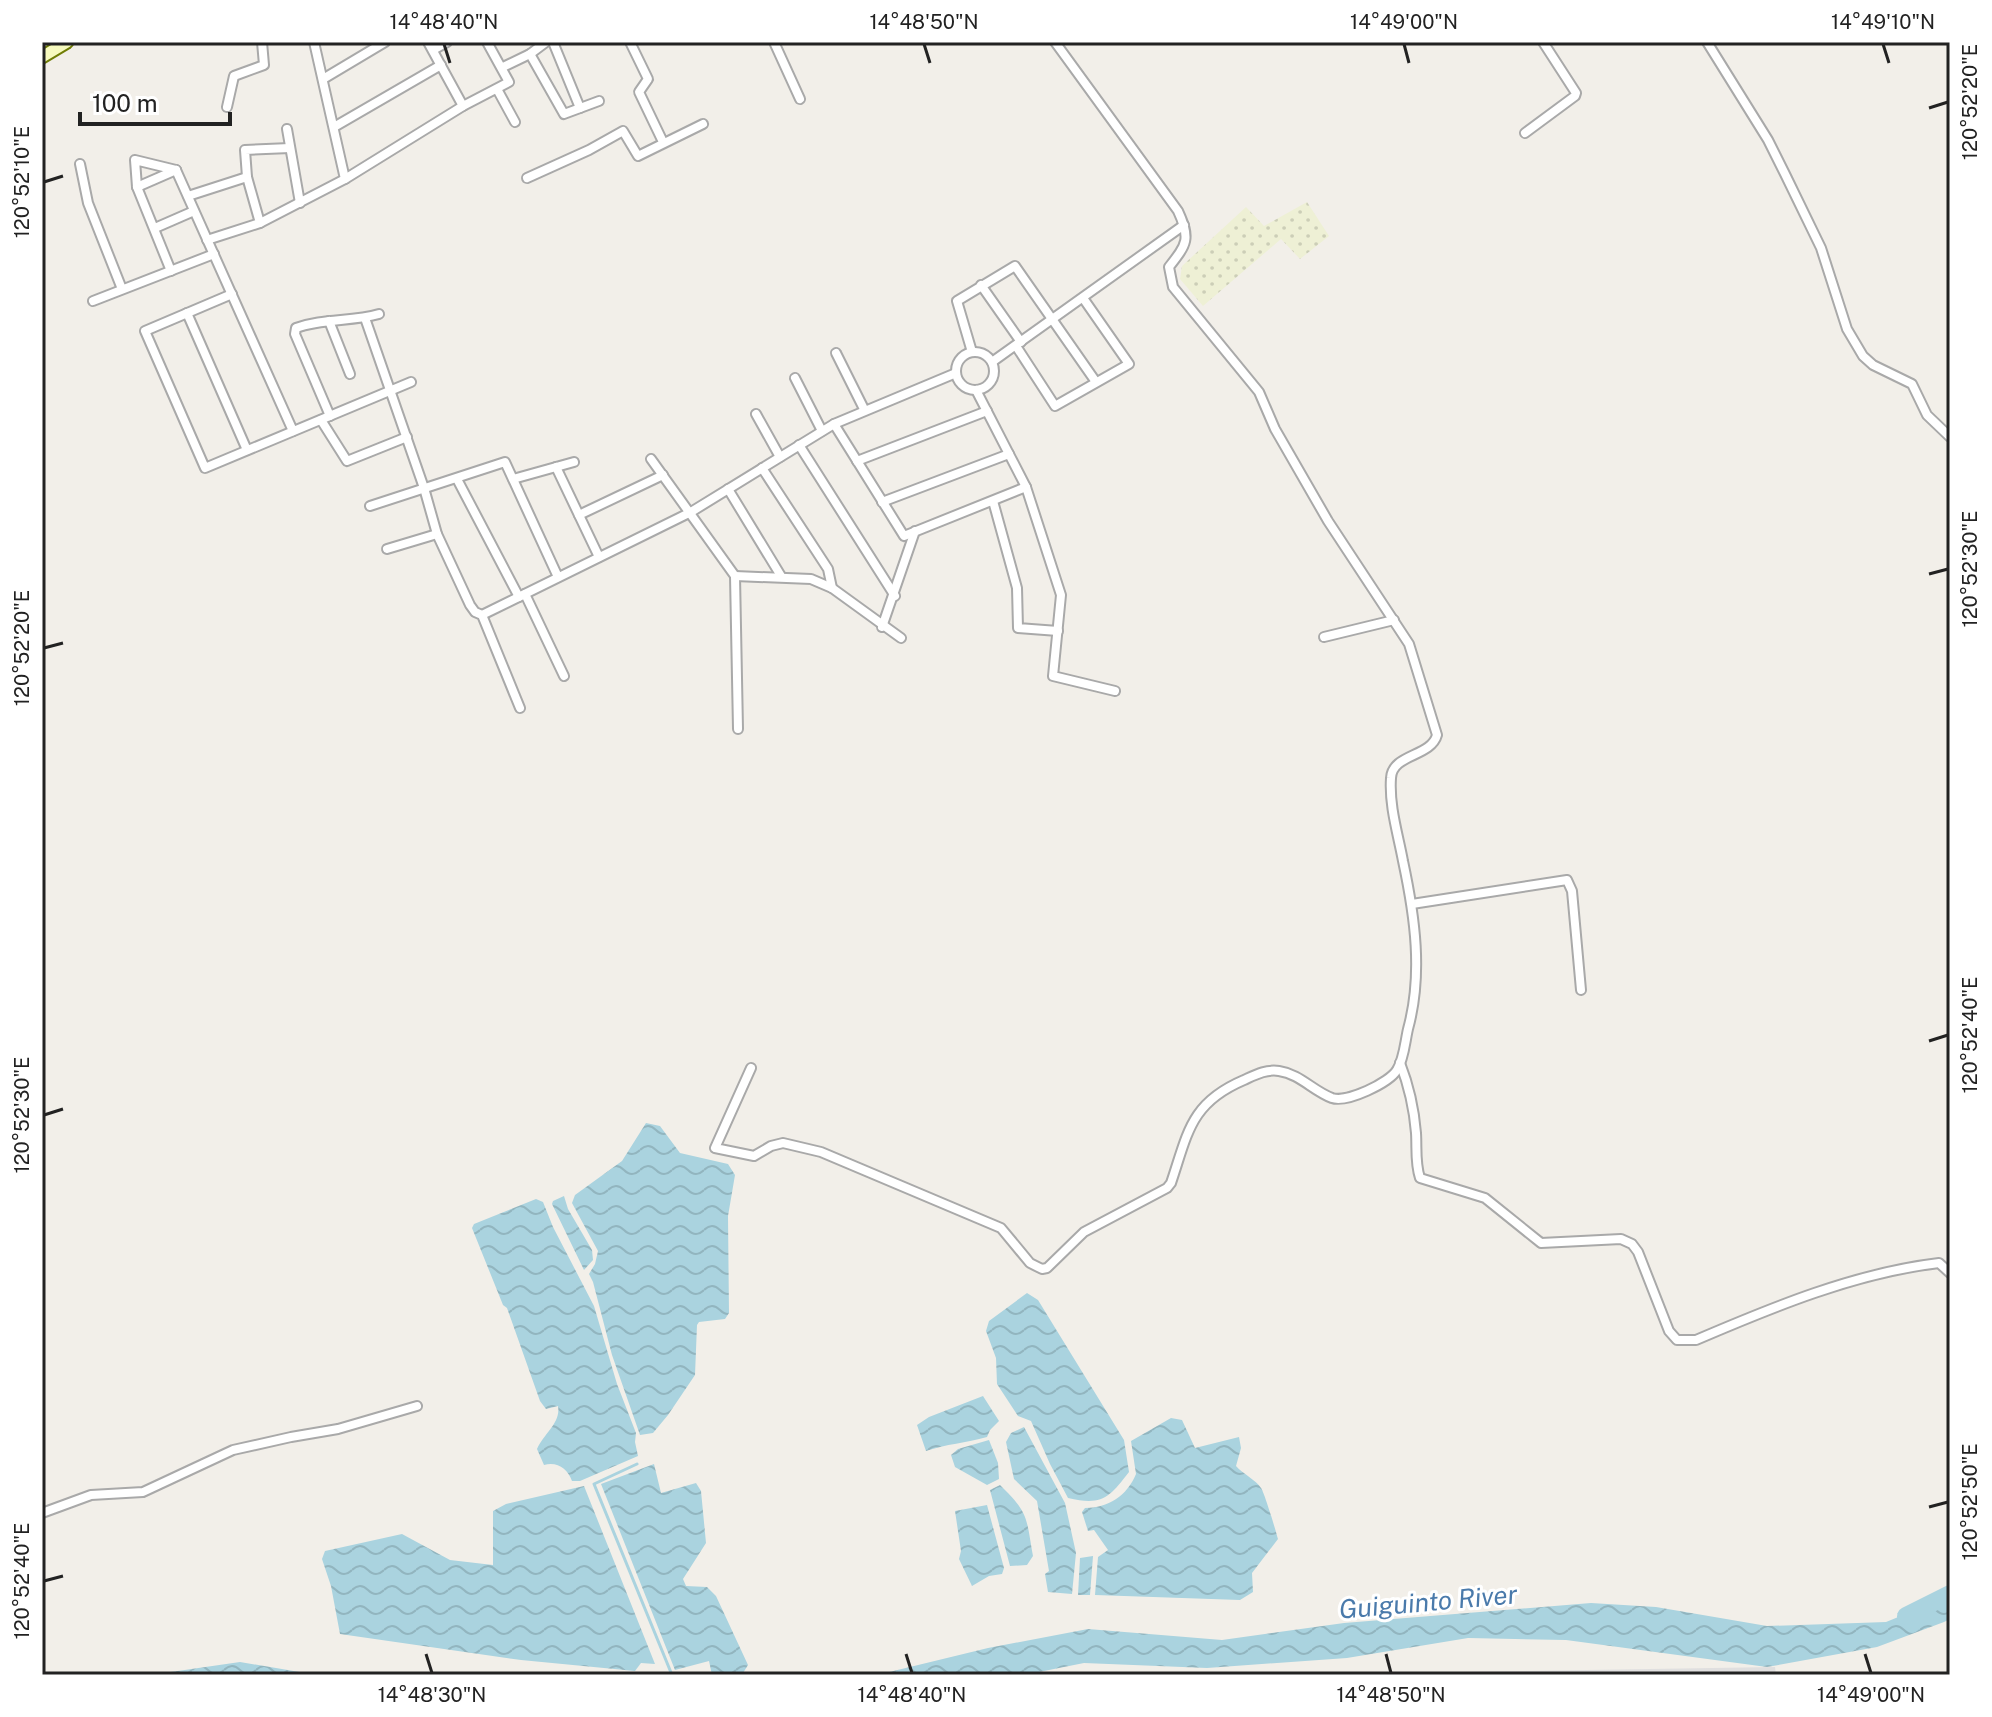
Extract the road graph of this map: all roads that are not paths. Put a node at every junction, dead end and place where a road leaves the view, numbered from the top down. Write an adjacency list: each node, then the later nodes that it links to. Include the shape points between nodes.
1 (67, 42): 16 (main road)
2 (262, 42): 24 (street, via 264,65 234,76)
3 (314, 42): 19 (street)
4 (385, 42): 19 (street)
5 (447, 42): 14 (street)
6 (487, 42): 18 (street)
7 (546, 42): 15 (street)
8 (553, 42): 25 (street)
9 (630, 42): 31 (street, via 648,79 639,92)
10 (774, 42): 21 (street)
11 (1055, 42): 43 (street)
12 (1543, 42): 30 (street, via 1576,93)
13 (1707, 42): 77 (street, via 1785,174 1821,248 1847,329 1873,365 1912,384 1927,415)
14 (430, 46): 17 (street)
15 (530, 54): 18 (street); 25 (street, via 564,114)
16 (42, 57)
17 (441, 65): 23 (street); 28 (street)
18 (503, 67): 20 (street, via 509,82)
19 (323, 79): 28 (street)
20 (497, 89): 23 (street); 26 (street)
21 (800, 99)
22 (599, 101): 25 (street)
23 (463, 106): 37 (street)
24 (227, 107)
25 (580, 108)
26 (515, 122)
27 (703, 124): 31 (street)
28 (334, 127): 37 (street)
29 (287, 129): 32 (street)
30 (1525, 133)
31 (663, 142): 36 (street, via 638,156 623,131)
32 (290, 148): 35 (street, via 245,150); 40 (street)
33 (80, 164): 49 (street, via 88,203)
34 (176, 170): 38 (street); 38 (street, via 135,160); 39 (street)
35 (247, 177): 39 (street); 42 (street)
36 (527, 178)
37 (345, 179): 40 (street)
38 (137, 187): 44 (street)
39 (188, 196): 41 (street)
40 (300, 203): 42 (street)
41 (194, 211): 44 (street); 45 (street)
42 (260, 223): 45 (street)
43 (1184, 225): 51 (street); 109 (street, via 1184,248 1169,267 1173,287 1259,392 1328,521)
44 (155, 228): 47 (street)
45 (207, 240): 46 (street)
46 (214, 254): 47 (street); 50 (street)
47 (171, 271): 49 (street)
48 (981, 285): 56 (street, via 1015,266); 58 (street); 59 (street, via 957,301)
49 (122, 289): 52 (street)
50 (232, 294): 53 (street); 74 (street)
51 (1083, 298): 56 (street); 66 (street, via 1129,364)
52 (93, 301)
53 (187, 313): 79 (street); 79 (street, via 145,331 193,441 205,468)
54 (379, 314): 55 (street)
55 (365, 318): 57 (street); 67 (street)
56 (1052, 320): 58 (street); 66 (street)
57 (329, 321): 63 (street); 72 (street, via 301,326 295,334)
58 (1018, 344): 61 (street); 66 (street, via 1055,406)
59 (972, 352): 61 (street); 62 (street, via 959,362)
60 (836, 353): 69 (street)
61 (992, 362): 68 (street, via 991,382)
62 (956, 373): 68 (street, via 961,384); 69 (street)
63 (350, 374)
64 (795, 378): 75 (street)
65 (411, 382): 67 (street)
66 (1096, 382)
67 (391, 390): 72 (street); 76 (street)
68 (976, 390): 70 (street)
69 (864, 409): 73 (street)
70 (987, 411): 80 (street); 83 (street)
71 (756, 414): 81 (street)
72 (326, 418): 74 (street); 76 (street, via 347,461)
73 (834, 424): 75 (street); 83 (street)
74 (293, 431): 79 (street)
75 (822, 431): 78 (street)
76 (407, 437): 91 (street)
77 (1950, 437)
78 (799, 445): 81 (street); 107 (street)
79 (247, 450)
80 (1009, 454): 90 (street); 94 (street)
81 (780, 457): 86 (street)
82 (651, 459): 87 (street)
83 (857, 461): 94 (street)
84 (574, 462): 85 (street)
85 (556, 467): 89 (street); 97 (street)
86 (762, 468): 92 (street); 105 (street, via 828,569)
87 (663, 475): 96 (street); 97 (street)
88 (457, 479): 89 (street, via 505,462); 91 (street); 106 (street)
89 (513, 479): 104 (street)
90 (1026, 487): 93 (street); 111 (street, via 1061,595)
91 (424, 488): 95 (street); 99 (street)
92 (728, 489): 96 (street); 103 (street)
93 (993, 501): 98 (street); 111 (street, via 1017,588 1018,628)
94 (882, 502): 98 (street, via 904,536)
95 (370, 506)
96 (691, 512): 101 (street); 102 (street)
97 (579, 515): 101 (street)
98 (915, 531): 107 (street)
99 (437, 534): 100 (street); 108 (street, via 470,605)
100 (387, 549)
101 (599, 557): 104 (street)
102 (735, 576): 103 (street); 117 (street)
103 (781, 576): 105 (street)
104 (558, 577): 106 (street)
105 (832, 588): 110 (street)
106 (522, 595): 108 (street); 114 (street)
107 (895, 596): 110 (street)
108 (482, 615): 116 (street)
109 (1394, 620): 112 (street); 118 (street, via 1409,644 1437,735 1432,745 1391,772 1394,819)
110 (882, 627): 113 (street)
111 (1058, 631): 115 (street, via 1053,676)
112 (1324, 637)
113 (901, 638)
114 (564, 676)
115 (1115, 691)
116 (520, 708)
117 (738, 729)
118 (1412, 904): 119 (street, via 1567,880); 120 (street, via 1415,993)
119 (1581, 990)
120 (1400, 1062): 121 (street, via 1380,1083 1342,1099 1278,1070 1231,1085 1193,1119 1167,1188 1084,1232 1042,1269 1030,1263 1001,1228 821,1152 783,1143 754,1156 715,1148); 122 (street, via 1411,1092 1420,1178 1485,1198 1541,1243 1621,1239 1632,1244 1677,1340 1696,1340 1883,1272 1939,1263)
121 (751, 1068)
122 (1950, 1273)
123 (417, 1406): 124 (street, via 233,1450 143,1492 91,1495)
124 (42, 1513)

